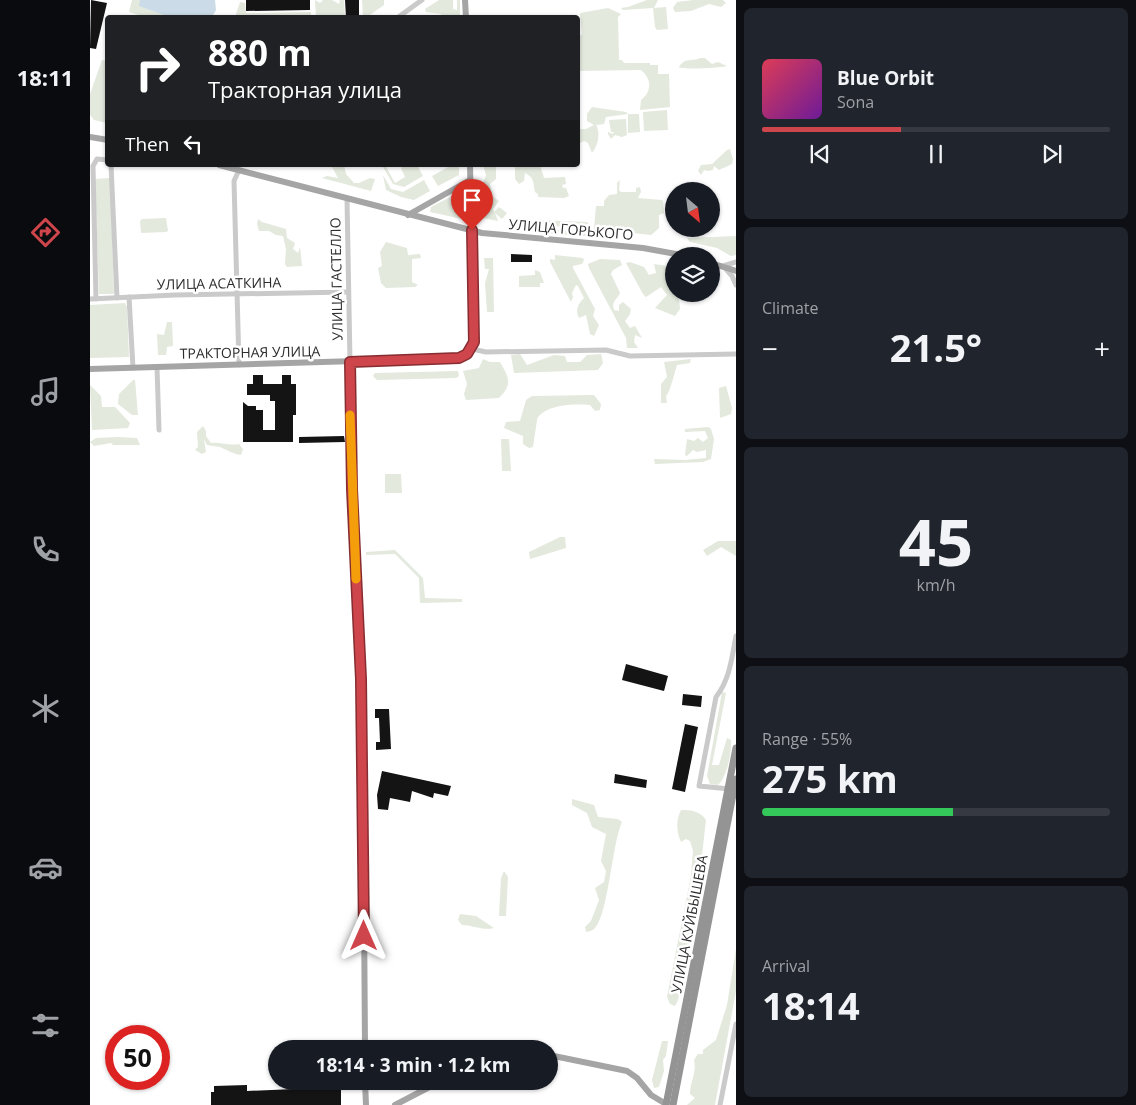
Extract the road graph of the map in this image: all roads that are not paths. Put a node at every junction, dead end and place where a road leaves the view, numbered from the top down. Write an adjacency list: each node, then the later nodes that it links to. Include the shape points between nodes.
1 (422, 0): 3 (street)
2 (465, 0): 4 (main road)
3 (400, 15)
4 (466, 15)
5 (90, 136): 6 (main road)
6 (105, 139)
7 (105, 160): 26 (street, via 97,160 93,166)
8 (111, 167): 25 (street)
9 (227, 167): 11 (main road, УЛИЦА ГОРЬКОГО)
10 (470, 167): 12 (main road)
11 (239, 170): 13 (main road, УЛИЦА ГОРЬКОГО); 23 (street, via 234,181)
12 (470, 180): 14 (main road); 15 (main road)
13 (348, 199): 14 (main road, УЛИЦА ГОРЬКОГО); 22 (street, УЛИЦА ГАСТЕЛЛО)
14 (408, 215): 15 (main road, УЛИЦА ГОРЬКОГО)
15 (472, 230): 16 (main road, УЛИЦА ГОРЬКОГО); 27 (main road)
16 (665, 252)
17 (736, 262): 19 (street)
18 (720, 265): 19 (main road)
19 (723, 266): 20 (main road); 21 (street)
20 (736, 271)
21 (736, 285)
22 (348, 292): 23 (street, УЛИЦА АСАТКИНА); 29 (street, УЛИЦА ГАСТЕЛЛО)
23 (237, 294): 24 (street, УЛИЦА АСАТКИНА); 30 (street)
24 (129, 297): 25 (street, УЛИЦА АСАТКИНА); 32 (street)
25 (116, 298): 26 (street, УЛИЦА АСАТКИНА)
26 (93, 299)
27 (472, 349): 28 (street, ТРАКТОРНАЯ УЛИЦА, via 486,352 606,350 630,356); 29 (main road, ТРАКТОРНАЯ УЛИЦА, via 459,358)
28 (736, 354)
29 (350, 362): 30 (main road, ТРАКТОРНАЯ УЛИЦА); 40 (main road, УЛИЦА ГАСТЕЛЛО, via 363,765)
30 (239, 365): 31 (main road, ТРАКТОРНАЯ УЛИЦА)
31 (156, 367): 32 (main road, ТРАКТОРНАЯ УЛИЦА); 34 (street)
32 (133, 368): 33 (main road, ТРАКТОРНАЯ УЛИЦА)
33 (90, 369)
34 (159, 430)
35 (736, 636): 38 (street, via 728,677 716,696 699,786)
36 (736, 748): 38 (highway, УЛИЦА КУЙБЫШЕВА)
37 (736, 779): 38 (highway, УЛИЦА КУЙБЫШЕВА)
38 (733, 789): 46 (highway, УЛИЦА КУЙБЫШЕВА)
39 (736, 1024): 47 (street)
40 (365, 1040)
41 (558, 1057): 46 (main road, via 627,1071 651,1095)
42 (365, 1090): 44 (main road)
43 (423, 1090): 45 (main road)
44 (365, 1103)
45 (395, 1105)
46 (668, 1105)
47 (720, 1105)

